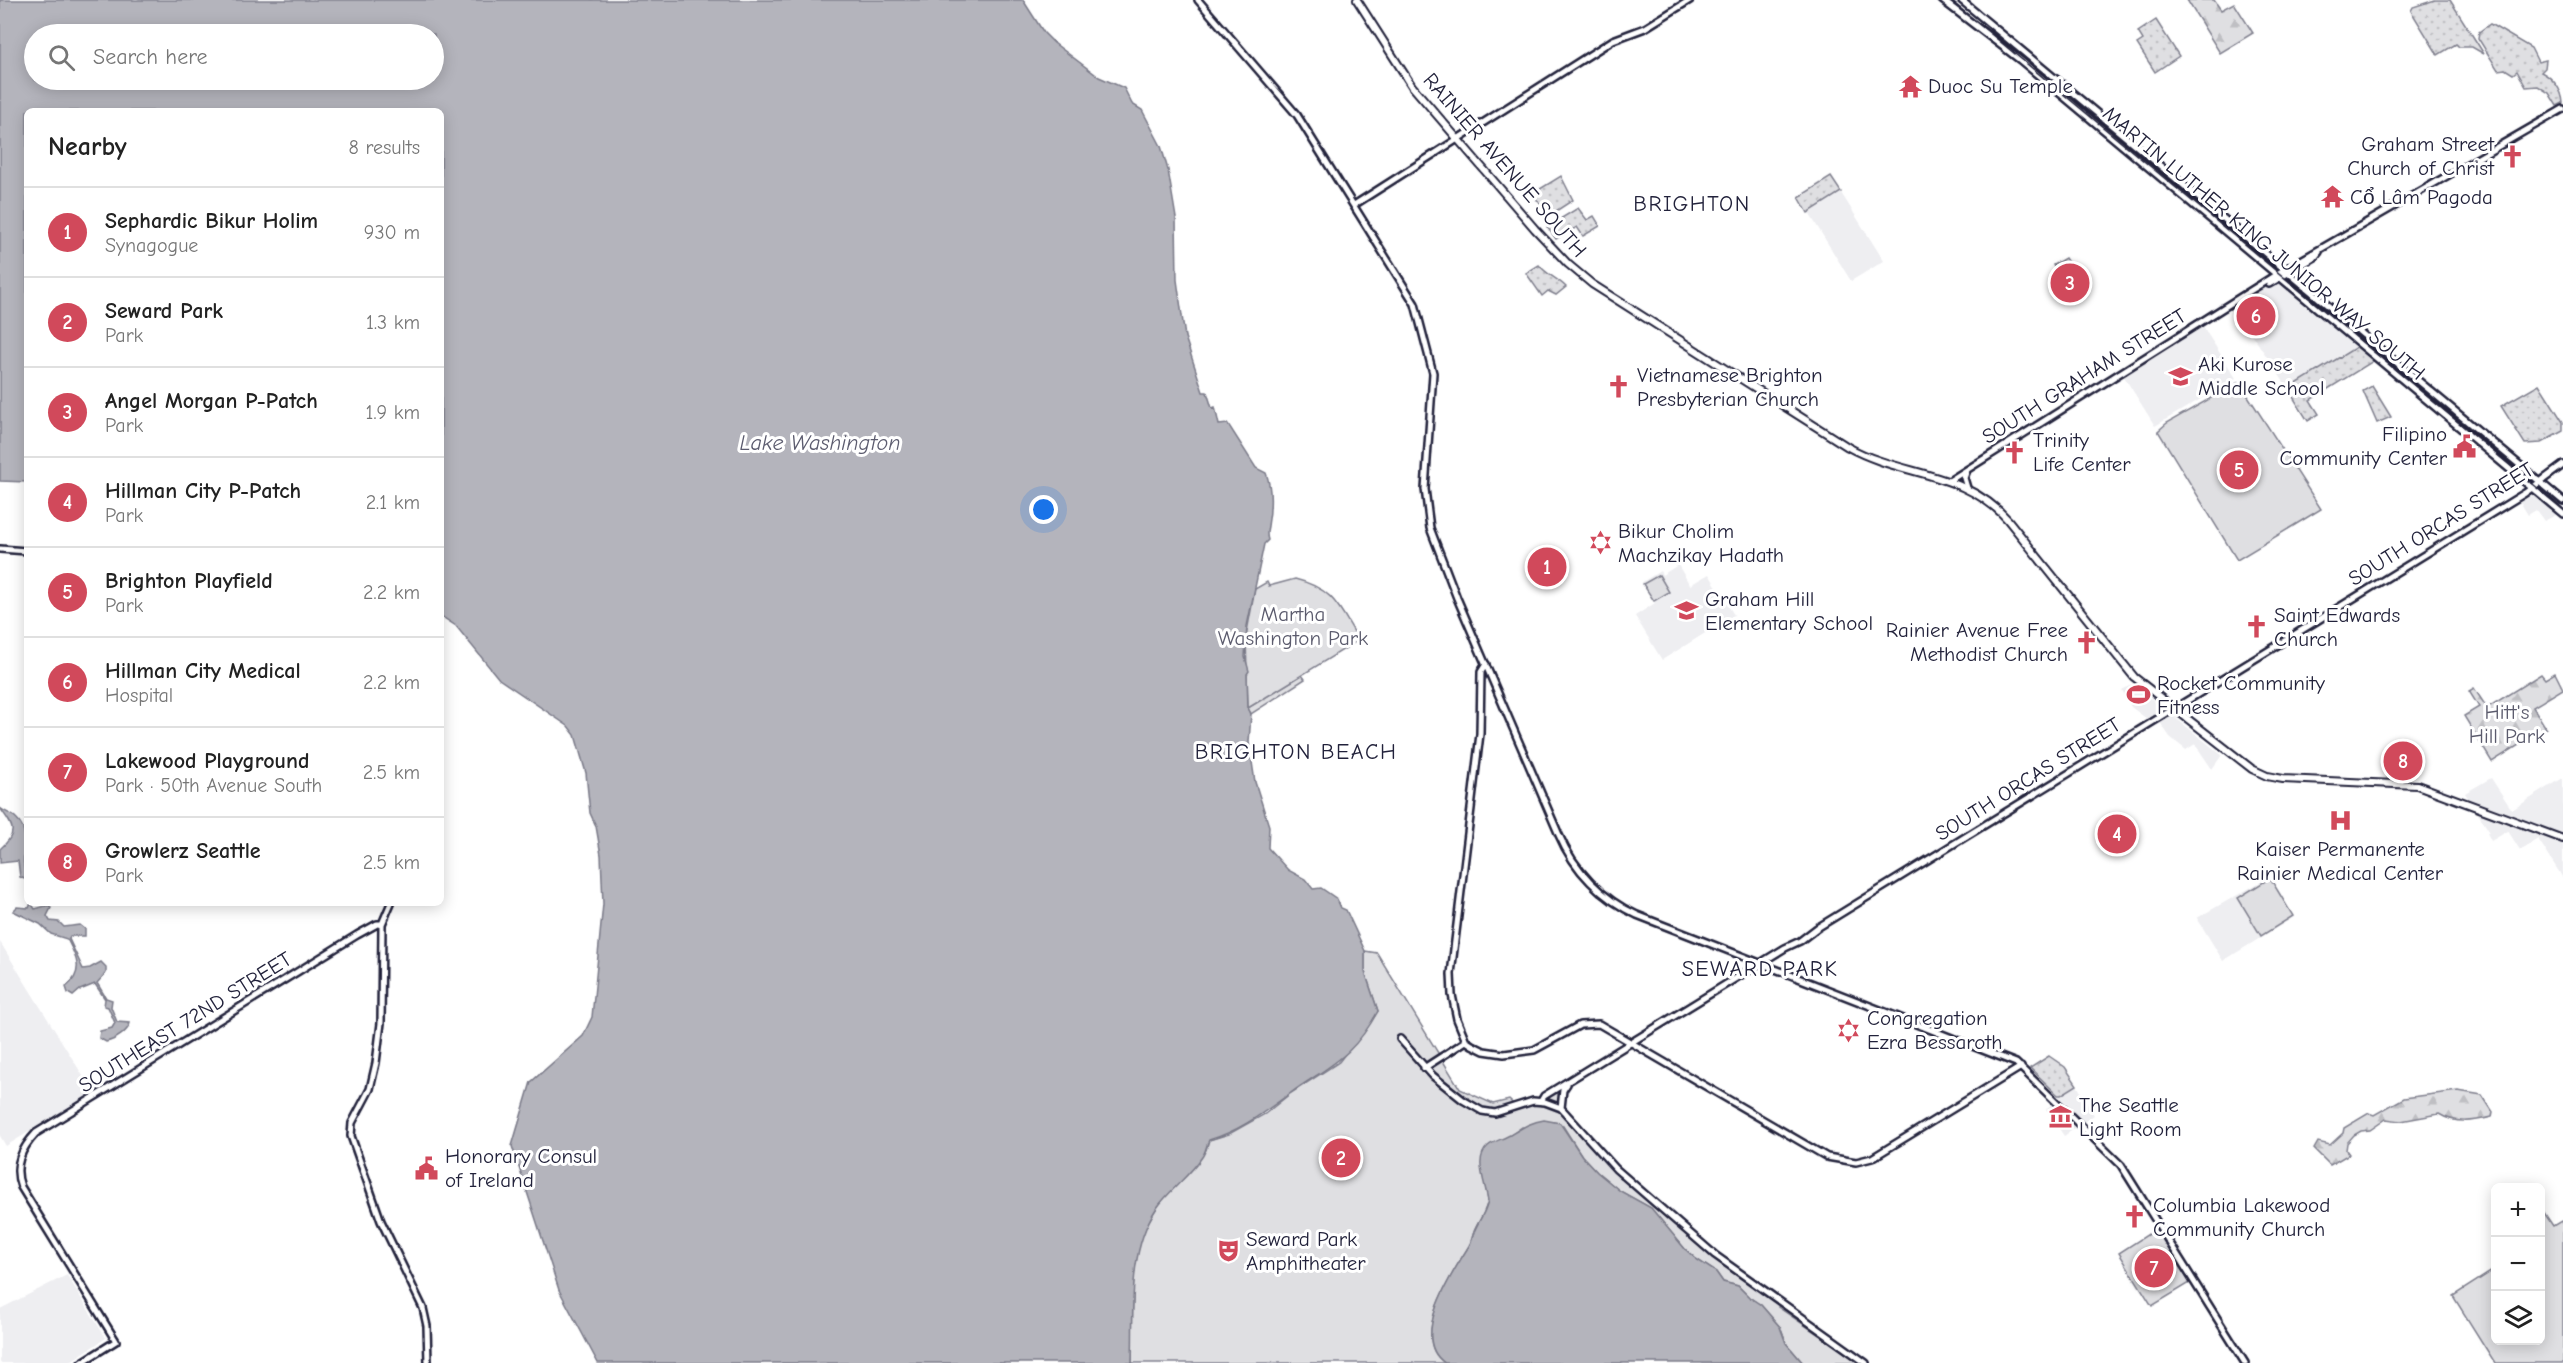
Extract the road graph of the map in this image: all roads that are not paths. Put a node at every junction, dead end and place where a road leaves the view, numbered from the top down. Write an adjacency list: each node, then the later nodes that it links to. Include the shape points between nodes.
1 (1198, 0): 8 (street, via 1297,115)
2 (1357, 0): 7 (main road, RAINIER AVENUE SOUTH, via 1408,80)
3 (1690, 0): 7 (street, via 1645,28 1613,40)
4 (1942, 0): 10 (street, MARTIN LUTHER KING JUNIOR WAY SOUTH, via 2020,60)
5 (1961, 0): 9 (street, MARTIN LUTHER KING JUNIOR WAY SOUTH)
6 (2563, 109): 9 (street, SOUTH GRAHAM STREET)
7 (1459, 139): 8 (street); 13 (main road, RAINIER AVENUE SOUTH, via 1535,229 1592,284 1848,447 1865,456)
8 (1354, 205): 21 (street, via 1414,304 1424,331 1433,373 1425,489 1428,517 1436,546)
9 (2288, 271): 10 (street, SOUTH GRAHAM STREET); 14 (street, MARTIN LUTHER KING JUNIOR WAY SOUTH)
10 (2278, 276): 12 (street, SOUTH GRAHAM STREET); 16 (street, MARTIN LUTHER KING JUNIOR WAY SOUTH)
11 (2563, 465): 14 (street, SOUTH ORCAS STREET)
12 (1967, 469): 13 (street, SOUTH GRAHAM STREET); 15 (street)
13 (1949, 481): 15 (main road, RAINIER AVENUE SOUTH)
14 (2541, 482): 16 (street, SOUTH ORCAS STREET); 17 (street, MARTIN LUTHER KING JUNIOR WAY SOUTH)
15 (1967, 488): 22 (main road, RAINIER AVENUE SOUTH, via 2002,514 2126,669)
16 (2532, 488): 18 (street, MARTIN LUTHER KING JUNIOR WAY SOUTH); 22 (street, SOUTH ORCAS STREET)
17 (2563, 501)
18 (2563, 514)
19 (0, 549): 20 (street)
20 (24, 551)
21 (1486, 664): 26 (street, via 1558,835 1585,876 1630,912); 28 (street, via 1481,672 1480,734 1451,974 1453,1005)
22 (2173, 709): 23 (main road, RAINIER AVENUE SOUTH, via 2252,769 2267,776 2417,785); 26 (street, SOUTH ORCAS STREET)
23 (2563, 839)
24 (390, 906): 25 (street)
25 (382, 924): 35 (street, SOUTHEAST 72ND STREET, via 357,935 36,1133 22,1152 18,1175 24,1192 116,1341); 36 (street, via 378,1052 370,1089 355,1117 351,1136 381,1221 423,1308 428,1326)
26 (1761, 963): 29 (street, SOUTH ORCAS STREET); 30 (street)
27 (1400, 1039): 31 (street)
28 (1466, 1041): 29 (street, via 1489,1052 1519,1054 1543,1047 1580,1025 1593,1023); 31 (street)
29 (1631, 1042): 30 (street, via 1827,1158 1856,1162 1879,1154); 32 (street, SOUTH ORCAS STREET)
30 (2021, 1067): 38 (street, via 2121,1165)
31 (1424, 1068): 33 (street, via 1463,1100 1489,1113)
32 (1570, 1080): 33 (street, SOUTH ORCAS STREET); 34 (street, via 1563,1090)
33 (1541, 1101): 34 (street)
34 (1561, 1108): 37 (street, via 1616,1169 1713,1253)
35 (81, 1363)
36 (428, 1363)
37 (1866, 1363)
38 (2245, 1363)

